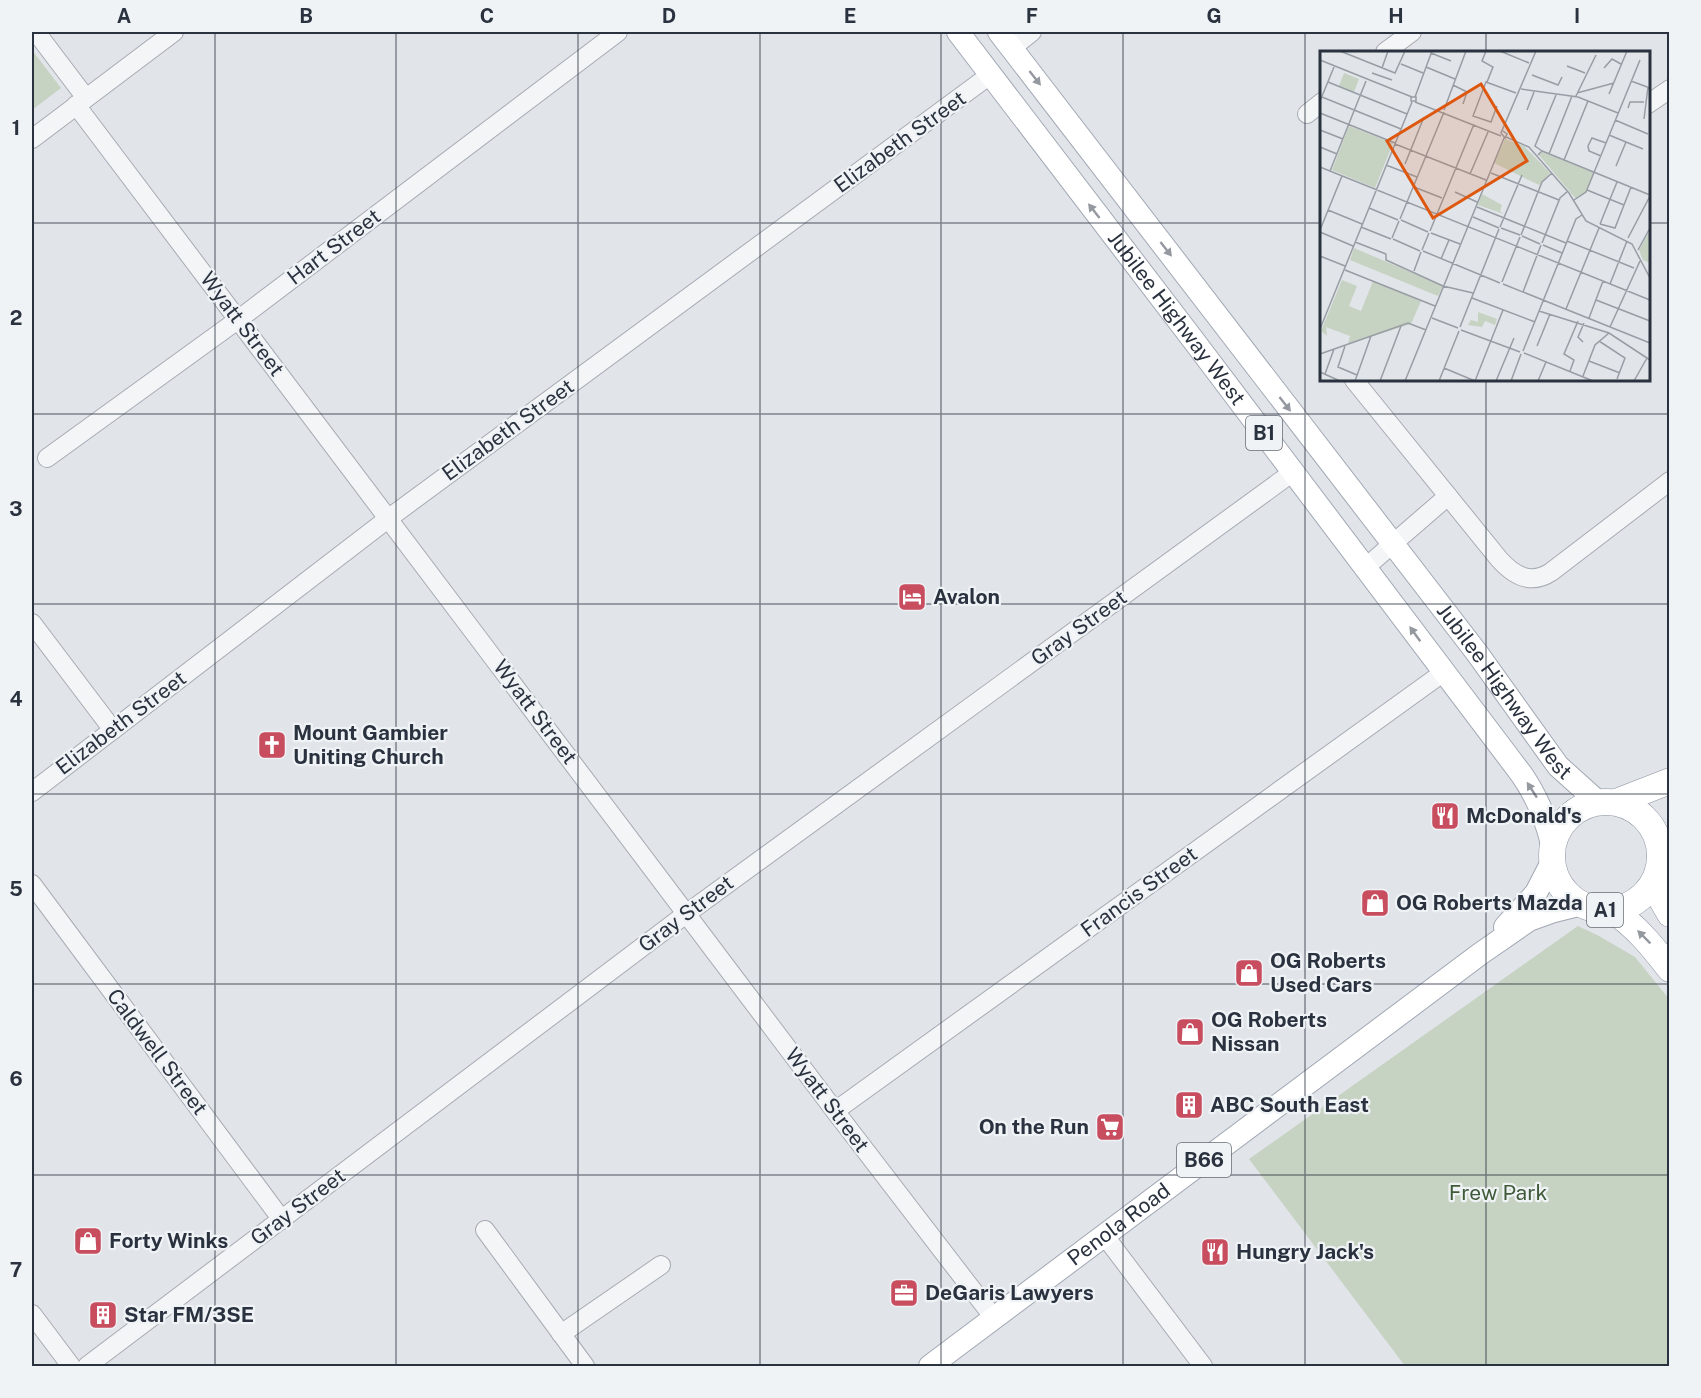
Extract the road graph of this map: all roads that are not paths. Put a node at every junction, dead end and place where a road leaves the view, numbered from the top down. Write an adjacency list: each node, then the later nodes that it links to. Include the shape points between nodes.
1 (36, 32): 11 (street, Wyatt Street)
2 (174, 32): 11 (street)
3 (618, 32): 16 (street, Hart Street)
4 (958, 32): 9 (main road, Jubilee Highway West / B1)
5 (1032, 32): 7 (street)
6 (1412, 32): 8 (street)
7 (1006, 40): 23 (main road, Jubilee Highway West / B1, one-way to 23)
8 (1386, 51)
9 (990, 75): 19 (main road, Jubilee Highway West / B1, one-way to 9); 22 (street, Elizabeth Street)
10 (1670, 89): 12 (street)
11 (81, 102): 15 (street); 16 (street, Wyatt Street)
12 (1650, 103)
13 (1320, 104): 14 (street)
14 (1307, 114)
15 (32, 139)
16 (239, 319): 18 (street, Hart Street); 22 (street, Wyatt Street)
17 (1355, 381): 21 (street)
18 (47, 458)
19 (1293, 472): 24 (main road, Jubilee Highway West / B1); 37 (street, Gray Street)
20 (1670, 481): 21 (street, via 1560,566 1536,579 1521,577 1507,568)
21 (1448, 496): 23 (street)
22 (389, 518): 27 (street, Elizabeth Street); 37 (street, Wyatt Street)
23 (1392, 543): 24 (street); 30 (main road, Jubilee Highway West / B1, via 1558,766)
24 (1366, 567): 26 (main road, Jubilee Highway West / B1, one-way to 24)
25 (32, 623): 27 (street)
26 (1443, 672): 32 (main road, Jubilee Highway West / B1, one-way to 26, via 1545,816 1535,793); 41 (street, Francis Street)
27 (113, 730): 29 (street, Elizabeth Street)
28 (1670, 781): 30 (highway)
29 (32, 792)
30 (1607, 802): 31 (highway, A1, via 1629,806 1642,814); 32 (highway, via 1586,805 1570,814 1559,827)
31 (1665, 851): 33 (highway, A1)
32 (1552, 853): 35 (highway, A1, via 1556,878); 39 (main road, Penola Road / B66, via 1536,894)
33 (1654, 881): 36 (highway, A1, via 1641,898); 38 (highway)
34 (32, 884): 42 (street, Caldwell Street)
35 (1582, 904): 36 (highway, A1); 39 (main road, Penola Road / B66, via 1529,920)
36 (1612, 910): 40 (highway, A1, one-way to 36, via 1648,940)
37 (686, 914): 41 (street, Wyatt Street); 42 (street, Gray Street)
38 (1670, 914)
39 (1479, 954): 44 (main road, Penola Road / B66)
40 (1670, 969)
41 (835, 1111): 47 (street, Wyatt Street)
42 (282, 1220): 50 (street, Gray Street)
43 (485, 1230): 48 (street)
44 (1104, 1235): 47 (main road, Penola Road / B66); 53 (street)
45 (661, 1265): 48 (street)
46 (32, 1314): 49 (street)
47 (994, 1318): 52 (main road, Penola Road / B66)
48 (561, 1334): 51 (street)
49 (71, 1366)
50 (87, 1366)
51 (585, 1366)
52 (930, 1366)
53 (1203, 1366)

